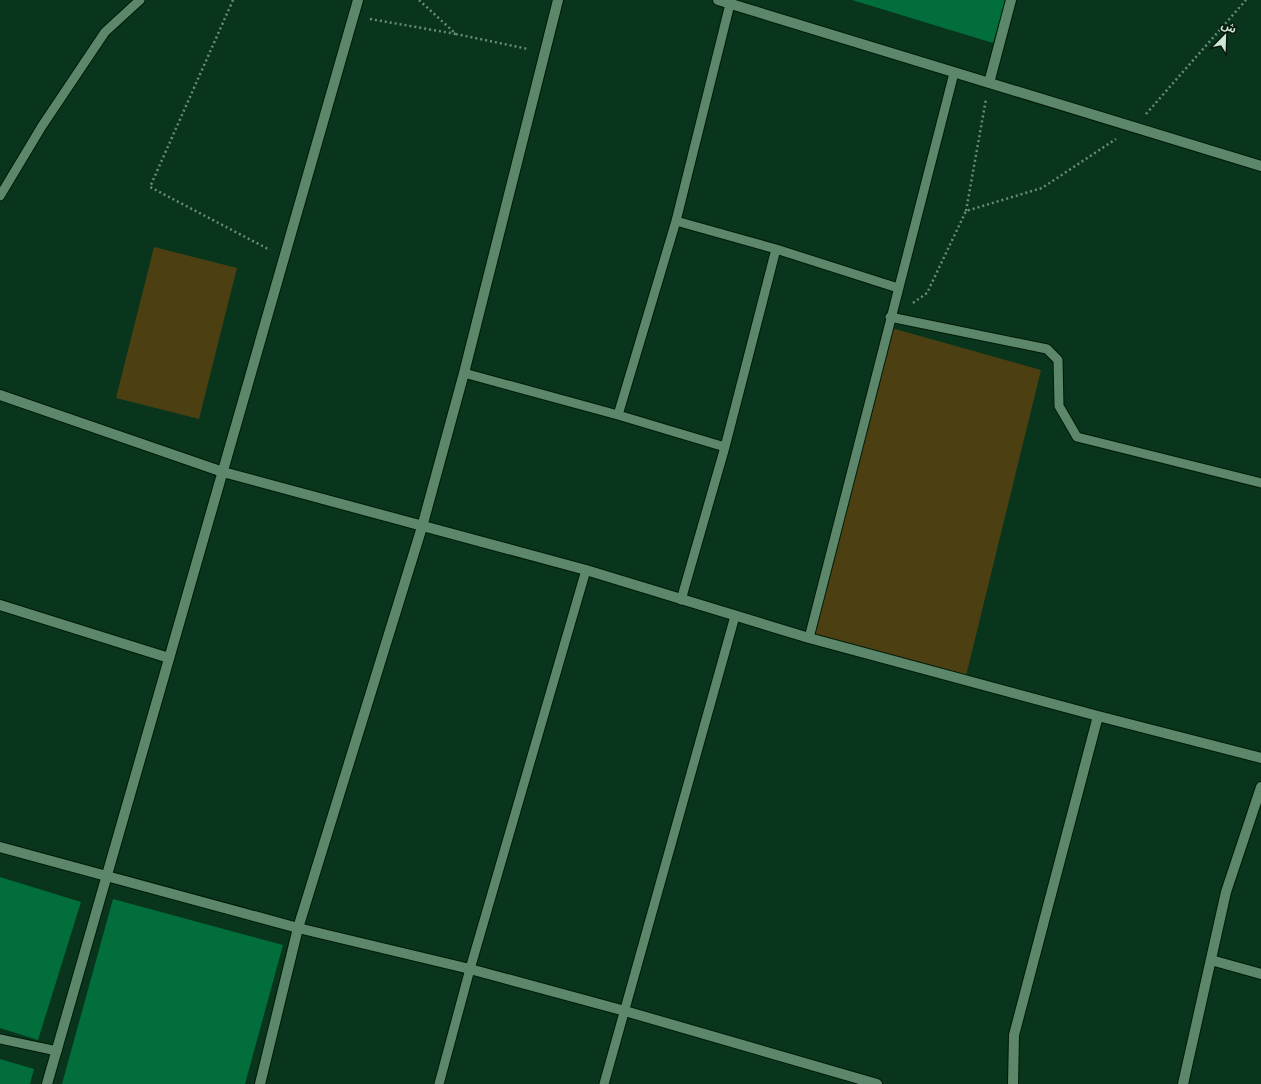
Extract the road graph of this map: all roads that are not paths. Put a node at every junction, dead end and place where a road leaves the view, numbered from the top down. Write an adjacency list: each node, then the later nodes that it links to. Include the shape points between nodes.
1 (140, 0): 10 (lane, via 105,32 42,126)
2 (358, 0): 19 (street)
3 (558, 0): 15 (street)
4 (718, 0): 6 (street)
5 (1011, 0): 8 (street)
6 (730, 4): 7 (street); 11 (lane)
7 (954, 73): 8 (street); 13 (lane)
8 (989, 83): 9 (street)
9 (1261, 166)
10 (0, 196)
11 (676, 221): 12 (lane); 17 (lane)
12 (776, 249): 13 (lane); 18 (lane)
13 (898, 288): 14 (lane)
14 (890, 317): 20 (lane, via 1047,350 1058,360 1059,406 1077,437); 26 (lane)
15 (464, 373): 17 (lane); 21 (street)
16 (0, 395): 19 (street)
17 (618, 415): 18 (lane)
18 (725, 446): 23 (lane)
19 (223, 472): 21 (street); 27 (street)
20 (1261, 483)
21 (422, 527): 22 (street); 33 (street)
22 (586, 570): 23 (street); 35 (lane)
23 (681, 600): 25 (street)
24 (0, 605): 27 (street)
25 (735, 616): 26 (street); 37 (lane)
26 (809, 638): 28 (street)
27 (170, 658): 32 (street)
28 (1098, 716): 29 (street); 46 (street, via 1014,1035)
29 (1261, 758)
30 (1261, 787): 34 (street, via 1226,892)
31 (0, 847): 32 (street)
32 (107, 876): 33 (street); 39 (street)
33 (298, 928): 35 (street); 42 (street)
34 (1211, 960): 36 (street); 47 (street)
35 (470, 969): 37 (street); 43 (lane)
36 (1261, 974)
37 (625, 1011): 40 (street); 44 (lane)
38 (0, 1039): 39 (lane)
39 (57, 1051): 41 (street)
40 (852, 1081): 45 (street)
41 (47, 1084)
42 (260, 1084)
43 (439, 1084)
44 (604, 1084)
45 (877, 1084)
46 (1014, 1084)
47 (1183, 1084)

